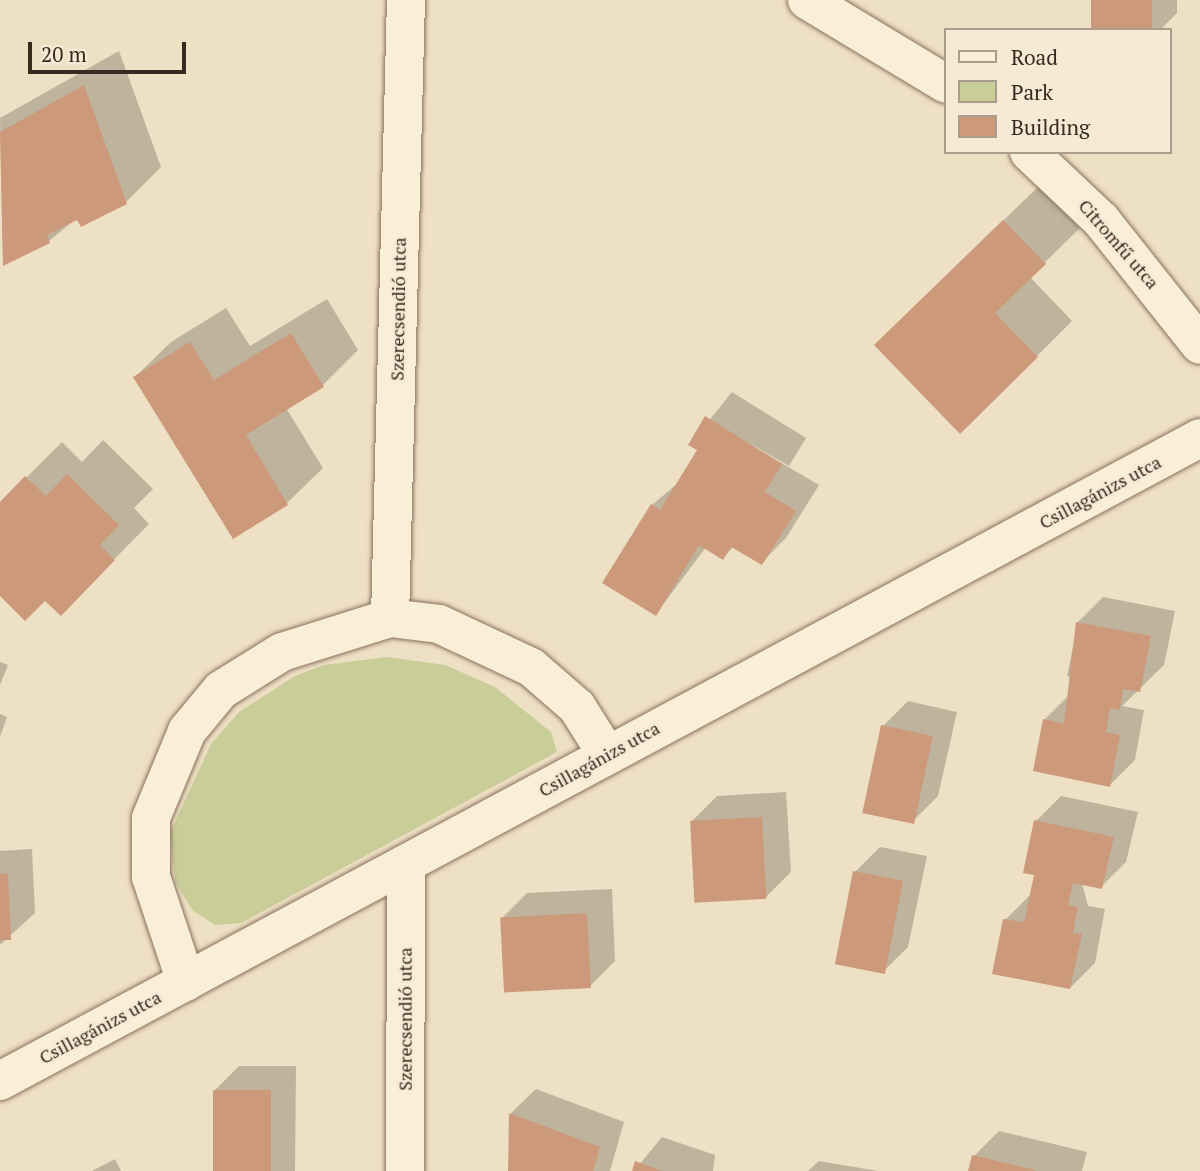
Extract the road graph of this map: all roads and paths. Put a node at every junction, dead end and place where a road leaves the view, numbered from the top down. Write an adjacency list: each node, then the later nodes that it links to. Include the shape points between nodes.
1 (406, 0): 7 (street, Szerecsendió utca)
2 (807, 0): 3 (street)
3 (944, 83)
4 (1031, 154): 5 (street, Citromfű utca, via 1101,219)
5 (1200, 345)
6 (1200, 438): 8 (street, Csillagánizs utca)
7 (390, 618): 8 (street, via 439,624 531,667 577,707); 10 (street, via 282,652 221,690 187,731 151,818 151,877)
8 (606, 753): 9 (street, Csillagánizs utca)
9 (406, 867): 10 (street, Csillagánizs utca); 12 (street, Szerecsendió utca)
10 (186, 982): 11 (street, Csillagánizs utca)
11 (0, 1080)
12 (405, 1171)

